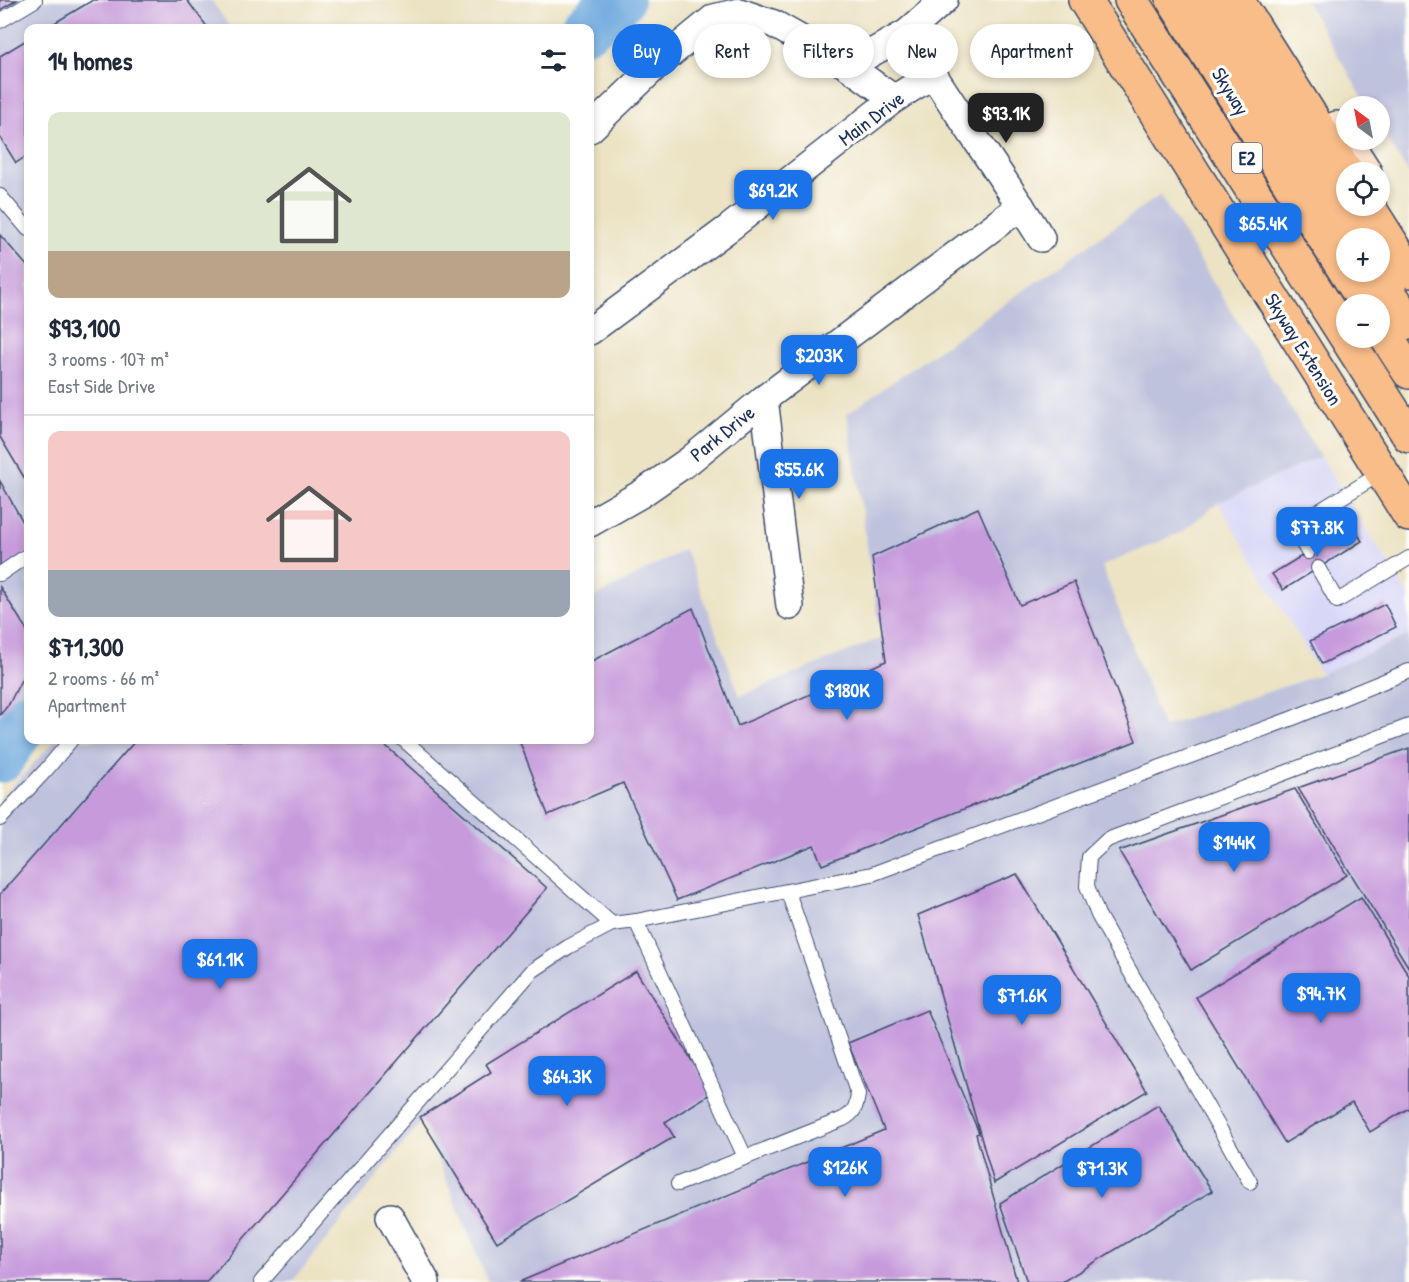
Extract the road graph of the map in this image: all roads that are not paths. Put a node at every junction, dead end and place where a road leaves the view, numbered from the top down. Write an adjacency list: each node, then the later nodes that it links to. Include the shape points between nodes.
1 (34, 0): 11 (lane)
2 (944, 0): 12 (street)
3 (1073, 0): 41 (main road)
4 (1085, 0): 42 (highway, Skyway Extension)
5 (1131, 0): 40 (highway, E2)
6 (1147, 0): 32 (highway, Skyway / E2)
7 (1173, 0): 31 (highway, Skyway / E2)
8 (1204, 0): 26 (highway, E2)
9 (1237, 0): 19 (highway)
10 (1256, 0): 20 (main road)
11 (0, 21)
12 (917, 24)
13 (783, 29): 18 (street, via 739,12 714,18)
14 (865, 78): 17 (street)
15 (927, 78): 17 (street, Main Drive)
16 (934, 78): 22 (street)
17 (894, 99): 34 (street, Main Drive)
18 (594, 125)
19 (1340, 162)
20 (1359, 162)
21 (0, 196): 25 (lane)
22 (1021, 206): 27 (street); 38 (street, Park Drive)
23 (1390, 212): 28 (main road)
24 (1374, 216): 29 (highway)
25 (24, 224)
26 (1349, 228)
27 (1041, 238)
28 (1409, 241)
29 (1409, 271)
30 (1382, 282): 33 (highway)
31 (1360, 294)
32 (1336, 298)
33 (1409, 323)
34 (594, 328)
35 (1390, 343): 37 (highway)
36 (1367, 348): 39 (highway)
37 (1409, 372)
38 (764, 399): 43 (street, Park Drive, via 690,460); 50 (street)
39 (1409, 413)
40 (1409, 436)
41 (1373, 478): 44 (main road); 45 (lane, via 1293,526)
42 (1409, 515)
43 (594, 521)
44 (1409, 535)
45 (1308, 552)
46 (24, 558): 49 (lane)
47 (1409, 558): 48 (lane, via 1337,601)
48 (1318, 568)
49 (0, 574)
50 (790, 606)
51 (1409, 671): 56 (lane, via 872,874)
52 (1409, 726): 60 (lane, via 1107,840 1089,857 1087,886 1098,915)
53 (67, 744): 55 (lane)
54 (409, 744): 58 (lane)
55 (0, 819)
56 (788, 892): 57 (lane); 59 (lane, via 858,1095 856,1108 843,1119)
57 (636, 921): 58 (lane); 59 (lane)
58 (612, 924): 63 (lane, via 532,971)
59 (746, 1157): 61 (lane)
60 (1250, 1182)
61 (678, 1184)
62 (390, 1217): 64 (street)
63 (261, 1282)
64 (426, 1282)

